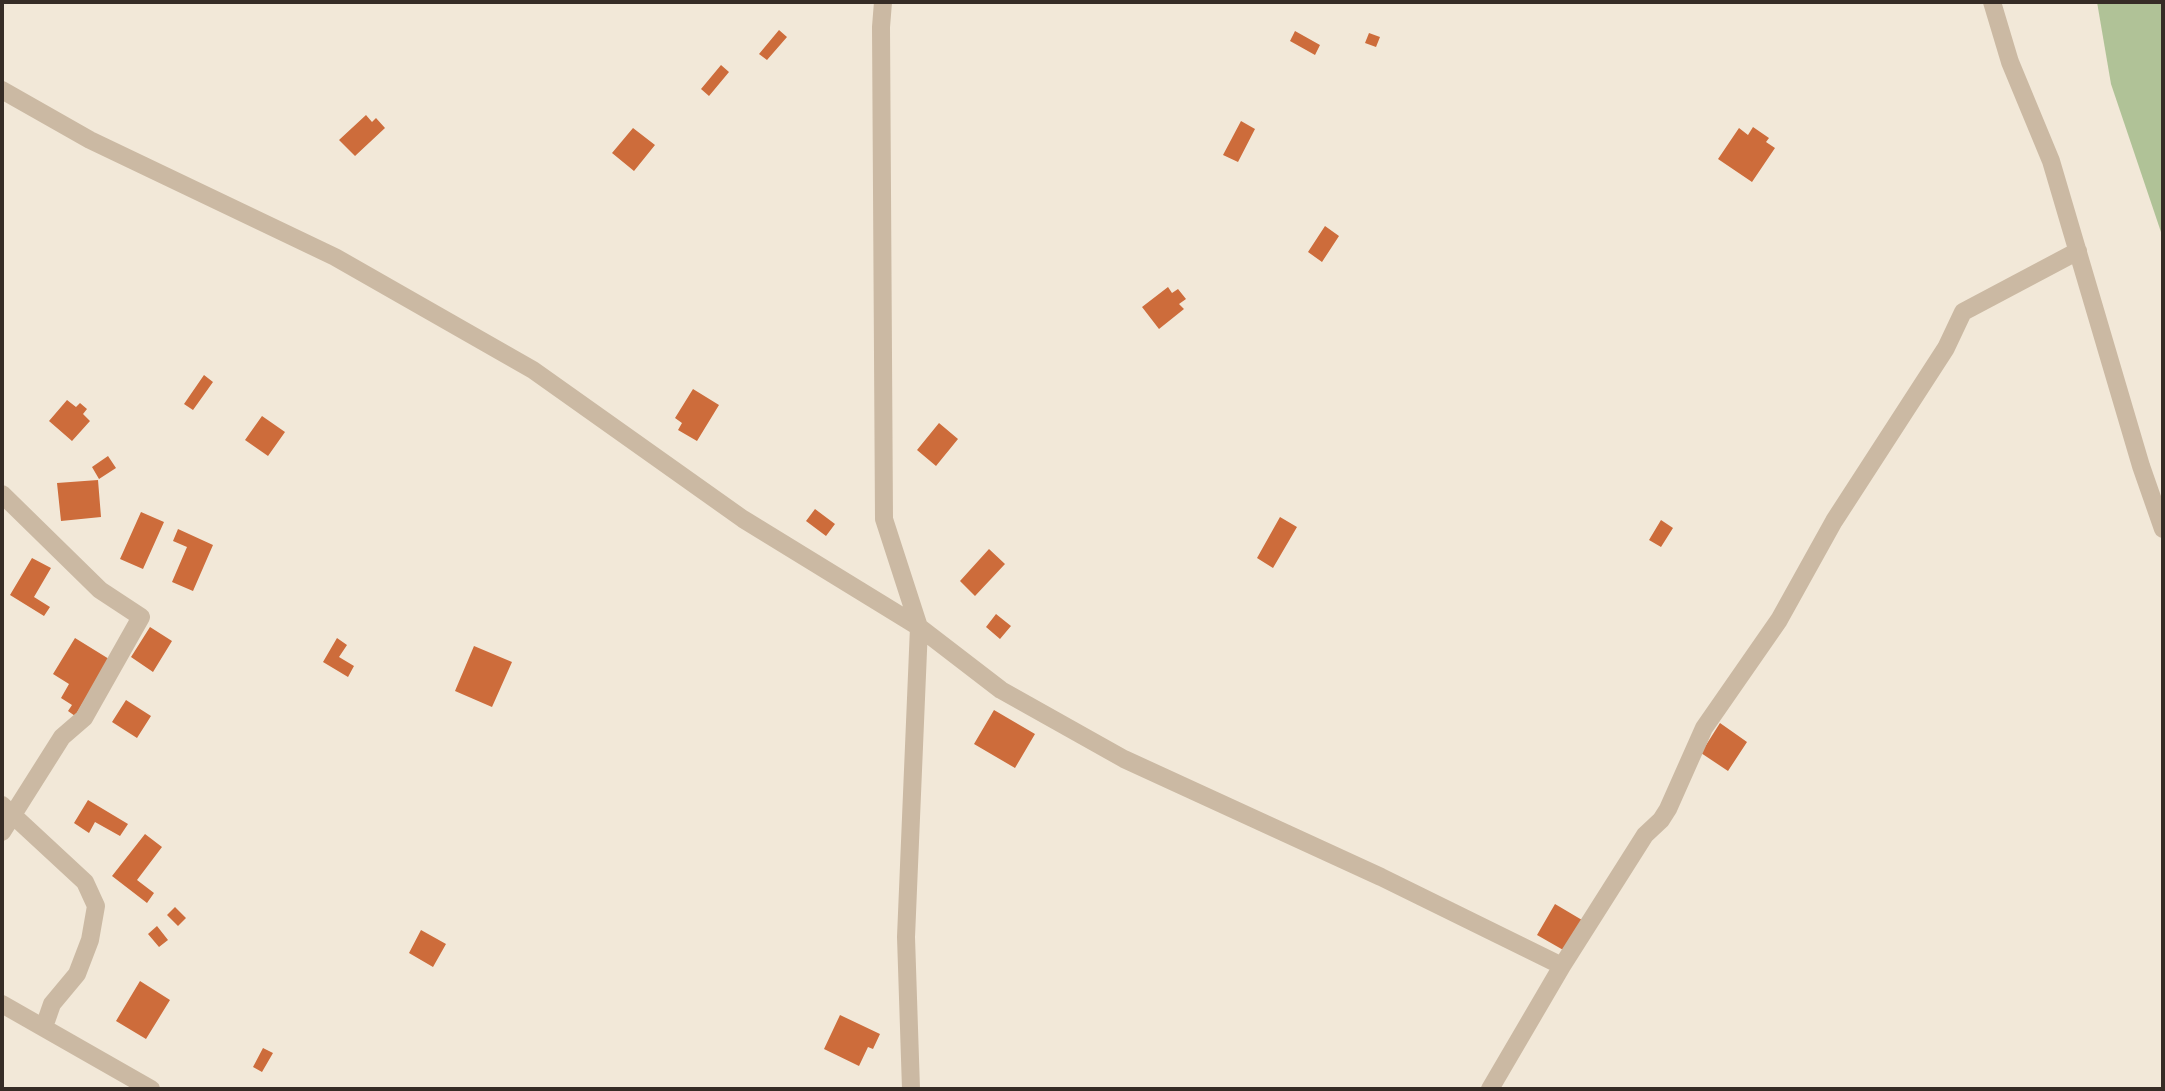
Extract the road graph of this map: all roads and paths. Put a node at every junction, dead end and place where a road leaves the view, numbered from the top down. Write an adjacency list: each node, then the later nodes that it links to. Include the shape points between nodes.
1 (883, 2): 7 (street, via 884,519)
2 (1992, 2): 4 (street, via 2010,61 2051,161)
3 (2, 90): 7 (street, via 90,140 335,257 533,370 743,519)
4 (2078, 251): 6 (street); 10 (street, via 1963,312 1946,348 1834,521 1779,620 1704,728 1668,809 1645,835)
5 (2, 494): 8 (street, via 100,590 141,617 84,718 62,737)
6 (2163, 529)
7 (919, 627): 10 (street, via 1001,690 1124,759); 14 (street, via 906,937)
8 (7, 810): 9 (street); 12 (street, via 85,882 96,906 77,974 52,1004)
9 (2, 832)
10 (1562, 966): 15 (street)
11 (2, 1004): 12 (street)
12 (44, 1027): 13 (street)
13 (151, 1089)
14 (911, 1089)
15 (1490, 1089)

